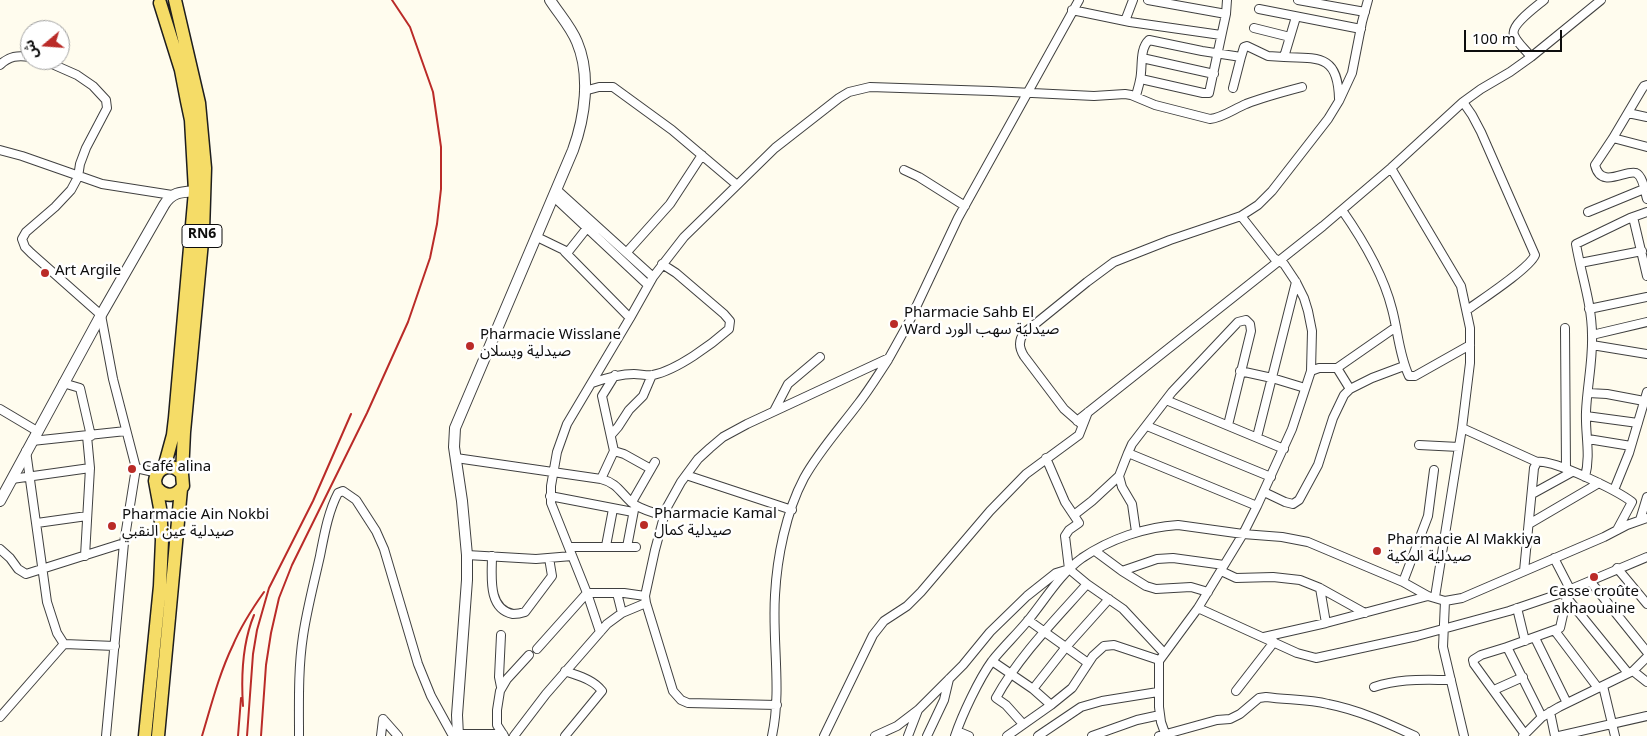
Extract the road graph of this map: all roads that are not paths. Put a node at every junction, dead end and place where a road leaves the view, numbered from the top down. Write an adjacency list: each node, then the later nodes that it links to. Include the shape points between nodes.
1 (550, 0): 34 (street, via 581,52)
2 (1079, 0): 12 (street)
3 (1133, 0): 16 (street)
4 (1148, 0): 14 (street)
5 (1227, 0): 14 (street)
6 (1298, 0): 13 (street)
7 (1368, 0): 13 (street)
8 (1544, 0): 25 (street, via 1513,31)
9 (1601, 0): 25 (street)
10 (166, 1): 50 (main road, RN6, via 189,110); 132 (main road, RN6, via 199,103 205,168 203,231)
11 (1259, 9): 15 (street)
12 (1072, 10): 16 (street); 35 (street)
13 (1365, 12): 18 (street)
14 (1226, 14): 19 (street)
15 (1296, 17): 18 (street); 20 (street)
16 (1125, 21): 19 (street)
17 (1254, 28): 20 (street)
18 (1361, 29): 37 (street, via 1352,73)
19 (1220, 35): 21 (street)
20 (1290, 37): 24 (street)
21 (1218, 52): 23 (street); 26 (street, via 1149,40); 29 (street)
22 (20, 55): 27 (street, via 6,59)
23 (1241, 56): 24 (street, via 1247,46 1268,56); 33 (street)
24 (1284, 57): 37 (street, via 1325,61 1330,65 1339,85)
25 (1531, 57): 38 (street)
26 (1142, 58): 29 (street); 30 (street)
27 (0, 65)
28 (66, 70): 47 (street, via 93,86 107,104 105,115 86,148)
29 (1214, 74): 30 (street, via 1208,93)
30 (1140, 79): 36 (street)
31 (1647, 85): 39 (street)
32 (1302, 87): 36 (street, via 1274,94 1210,119 1155,105)
33 (1233, 88)
34 (584, 91): 44 (street, via 613,87); 51 (street, via 578,136)
35 (1027, 93): 36 (street); 48 (street, via 857,89 839,98 775,148); 54 (street)
36 (1136, 96)
37 (1339, 101): 58 (street, via 1272,191)
38 (1463, 102): 45 (street); 74 (street, via 1481,132 1535,254 1533,260 1510,279)
39 (1628, 113): 40 (street); 41 (street)
40 (1647, 117)
41 (1613, 138): 42 (street); 49 (street, via 1595,165 1596,170 1609,177 1635,173)
42 (1647, 147)
43 (0, 150): 47 (street)
44 (702, 155): 48 (street); 64 (street, via 670,204)
45 (1390, 168): 55 (street); 74 (street, via 1461,286)
46 (904, 170): 54 (street)
47 (78, 177): 52 (street); 75 (street, via 64,198 22,239 31,253)
48 (737, 185): 67 (street, via 684,237)
49 (1644, 188): 53 (street); 56 (street)
50 (195, 191): 52 (street); 128 (main road, RN6, via 173,435)
51 (555, 193): 60 (street); 61 (street); 64 (street)
52 (172, 195): 75 (street)
53 (1647, 199)
54 (965, 206): 85 (street)
55 (1342, 210): 65 (street); 78 (street, via 1381,277)
56 (1588, 212)
57 (1647, 212): 59 (street)
58 (1241, 216): 65 (street); 104 (street, via 1114,262 1024,333 1020,339 1022,353 1064,408)
59 (1633, 217): 62 (street); 66 (street, via 1577,242)
60 (587, 228): 63 (street, via 570,251); 71 (street)
61 (537, 237): 63 (street); 123 (street, via 459,417 454,436)
62 (1642, 251): 66 (street); 68 (street)
63 (565, 252): 76 (street)
64 (627, 252): 69 (street)
65 (1279, 261): 70 (street); 104 (street, via 1137,371 1088,412)
66 (1580, 263): 73 (street)
67 (662, 264): 69 (street); 91 (street, via 693,286 731,324 701,351 679,365)
68 (1647, 276)
69 (652, 277): 71 (street)
70 (1296, 282): 89 (street, via 1312,331); 92 (street)
71 (648, 285): 76 (street)
72 (1647, 296): 73 (street)
73 (1590, 309): 80 (street)
74 (1467, 310): 81 (street)
75 (101, 315): 93 (street); 110 (street)
76 (630, 318): 94 (street)
77 (1647, 322): 80 (street)
78 (1396, 327): 86 (street); 87 (street)
79 (1566, 328): 130 (street)
80 (1592, 335): 82 (street)
81 (1470, 345): 86 (street, via 1415,376 1409,376); 108 (street)
82 (1592, 345): 83 (street); 98 (street)
83 (1647, 354)
84 (820, 357): 102 (street, via 788,384)
85 (889, 358): 102 (street); 153 (street, via 863,398 814,461)
86 (1404, 366): 96 (street)
87 (1337, 368): 89 (street); 96 (street)
88 (1240, 371): 92 (street); 99 (street, via 1251,331 1246,320 1238,322); 106 (street)
89 (1311, 371): 95 (street)
90 (615, 375): 91 (street); 94 (street); 111 (street, via 602,396)
91 (652, 375): 111 (street, via 643,396)
92 (1272, 378): 95 (street); 113 (street)
93 (63, 383): 109 (street); 112 (street, via 80,388)
94 (592, 383): 131 (street, via 560,438)
95 (1305, 388): 119 (street)
96 (1350, 390): 144 (street, via 1344,395 1333,418 1318,465 1299,500 1293,504)
97 (1647, 392): 100 (street)
98 (1588, 393): 100 (street); 103 (street)
99 (1166, 400): 106 (street); 107 (street)
100 (1644, 401): 105 (street)
101 (0, 409): 109 (street)
102 (774, 411): 133 (street, via 723,438)
103 (1586, 416): 105 (street); 114 (street)
104 (1080, 423): 124 (street, via 1079,434)
105 (1638, 423): 117 (street)
106 (1228, 425): 113 (street)
107 (1147, 426): 122 (street); 136 (street)
108 (1462, 428): 118 (street); 125 (street)
109 (37, 431): 115 (street)
110 (126, 431): 112 (street); 127 (street)
111 (611, 435): 120 (street)
112 (89, 436): 115 (street); 126 (street)
113 (1257, 437): 119 (street)
114 (1588, 439): 117 (street); 137 (street)
115 (32, 441): 121 (street)
116 (1419, 445): 118 (street)
117 (1631, 446): 143 (street)
118 (1459, 447): 191 (street)
119 (1284, 449): 136 (street)
120 (614, 451): 139 (street); 150 (street, via 653,466)
121 (26, 452): 134 (street); 138 (street)
122 (1128, 453): 135 (street); 151 (street)
123 (456, 458): 131 (street); 170 (street)
124 (1046, 458): 154 (street); 262 (street, via 990,511 922,592 877,629)
125 (1537, 462): 130 (street); 145 (street)
126 (90, 468): 134 (street); 155 (street)
127 (136, 468): 128 (street); 163 (street)
128 (161, 470): 132 (main road, via 172,467); 141 (main road, RN6, via 155,481)
129 (1434, 470): 184 (street, via 1428,516)
130 (1569, 470): 137 (street); 145 (street)
131 (553, 471): 139 (street); 146 (street)
132 (182, 474): 142 (main road, RN6, via 184,482)
133 (686, 474): 153 (street); 156 (street)
134 (30, 476): 138 (street); 158 (street)
135 (1119, 476): 154 (street); 161 (street, via 1132,504)
136 (1271, 477): 144 (street)
137 (1585, 477): 140 (street)
138 (12, 479): 147 (street)
139 (600, 479): 150 (street, via 613,483)
140 (1599, 484): 143 (street); 159 (street)
141 (158, 489): 142 (main road, via 169,495); 253 (main road, RN6, via 162,540 160,586)
142 (181, 489): 254 (main road, RN6)
143 (1614, 490): 149 (street)
144 (1264, 492): 151 (street)
145 (1532, 494): 159 (street)
146 (550, 496): 152 (street); 165 (street)
147 (0, 501)
148 (1646, 501): 149 (street); 157 (street)
149 (1632, 502): 160 (street)
150 (633, 506): 152 (street); 156 (street); 166 (street)
151 (1257, 506): 162 (street)
152 (613, 509): 164 (street)
153 (792, 510): 237 (street, via 781,546 775,594)
154 (1074, 515): 180 (street, via 1079,523 1068,531 1065,538)
155 (87, 516): 158 (street); 171 (street)
156 (664, 516): 192 (street, via 654,550)
157 (1644, 519): 160 (street)
158 (37, 523): 179 (street)
159 (1529, 524): 182 (street)
160 (1617, 530): 176 (street)
161 (1136, 532): 162 (street, via 1178,525); 169 (street)
162 (1243, 534): 177 (street); 184 (street, via 1308,542)
163 (124, 543): 171 (street); 212 (street)
164 (606, 546): 165 (street); 166 (street)
165 (568, 547): 173 (street)
166 (627, 547): 167 (street)
167 (636, 547)
168 (0, 550): 179 (street, via 22,573)
169 (1095, 551): 180 (street); 181 (street)
170 (467, 555): 172 (street); 248 (street)
171 (85, 556): 179 (street)
172 (492, 556): 175 (street); 175 (street, via 495,598 501,608 514,614 525,612 552,576)
173 (572, 556): 175 (street); 190 (street)
174 (1647, 556): 178 (street)
175 (549, 558)
176 (1554, 558): 182 (street); 189 (street)
177 (1223, 568): 181 (street, via 1173,558 1157,559); 186 (street, via 1236,578 1294,579); 187 (street)
178 (1617, 568): 183 (street); 195 (street)
179 (43, 569): 211 (street, via 50,616)
180 (1069, 569): 185 (street); 200 (street); 226 (street, via 1056,573 1027,596)
181 (1122, 571): 187 (street, via 1152,588 1191,587)
182 (1524, 571): 194 (street, via 1462,598)
183 (1590, 581): 189 (street); 216 (street)
184 (1403, 582): 191 (street)
185 (1087, 584): 193 (street); 203 (street)
186 (1320, 588): 199 (street); 201 (street)
187 (1208, 592): 196 (street)
188 (617, 593): 190 (street); 192 (street); 198 (street)
189 (1566, 593): 197 (street); 204 (street, via 1561,627); 223 (street)
190 (586, 594): 205 (street); 215 (street)
191 (1432, 597): 194 (street); 199 (street)
192 (646, 599): 198 (street); 237 (street, via 672,688 681,700 688,703)
193 (1109, 599): 213 (street); 218 (street, via 1123,609)
194 (1445, 600): 202 (street)
195 (1647, 604)
196 (1198, 608): 207 (street); 218 (street)
197 (1517, 608): 202 (street); 209 (street)
198 (622, 613): 205 (street)
199 (1365, 613): 201 (street)
200 (1028, 620): 203 (street); 220 (street)
201 (1326, 623): 207 (street)
202 (1443, 630): 210 (street, via 1316,658); 227 (street, via 1443,647)
203 (1045, 631): 213 (street); 224 (street)
204 (1555, 631): 208 (street); 231 (street)
205 (600, 632): 222 (street)
206 (501, 635): 229 (street, via 499,677)
207 (1264, 637): 210 (street)
208 (1535, 638): 209 (street); 236 (street)
209 (1525, 641): 214 (street)
210 (1274, 642): 235 (street)
211 (64, 644): 212 (street); 243 (street)
212 (115, 646): 252 (street)
213 (1066, 647): 221 (street); 232 (street)
214 (1507, 647): 225 (street); 233 (street, via 1474,660)
215 (536, 649)
216 (1647, 652)
217 (529, 655): 229 (street)
218 (1162, 656): 221 (street, via 1108,645); 234 (street, via 1158,667)
219 (1647, 657): 223 (street)
220 (992, 661): 224 (street); 247 (street)
221 (1088, 663): 238 (street, via 1072,688)
222 (565, 671): 259 (street); 260 (street, via 586,679 602,691)
223 (1631, 672): 228 (street); 231 (street)
224 (1010, 674): 232 (street); 245 (street, via 996,698)
225 (1523, 677): 233 (street); 244 (street)
226 (949, 678): 239 (street); 265 (street, via 944,700)
227 (1451, 680): 230 (street, via 1406,679); 271 (street)
228 (1647, 682)
229 (502, 687): 249 (street, via 497,720)
230 (1374, 687)
231 (1601, 687): 236 (street); 246 (street)
232 (1033, 689): 238 (street)
233 (1494, 690): 251 (street)
234 (1158, 692): 241 (street); 268 (street, via 1081,707)
235 (1236, 692)
236 (1566, 703): 240 (street)
237 (777, 705): 261 (street)
238 (1051, 705): 245 (street)
239 (918, 710): 263 (street, via 897,726); 264 (street)
240 (1550, 712): 244 (street); 272 (street)
241 (1160, 715): 250 (street); 269 (street)
242 (1647, 716): 246 (street)
243 (0, 717)
244 (1542, 717): 251 (street)
245 (1023, 724): 267 (street)
246 (1612, 724): 272 (street); 273 (street)
247 (956, 733): 266 (street)
248 (455, 735): 249 (street); 255 (street, via 431,696 418,664 376,531 356,500 343,491 338,493 333,506 306,616 298,688); 258 (street)
249 (503, 735)
250 (1163, 735): 270 (street, via 1236,716 1259,698 1266,697 1336,706 1379,719)
251 (1523, 735)
252 (106, 736)
253 (145, 736)
254 (158, 736)
255 (299, 736)
256 (381, 736): 257 (street, via 383,719)
257 (398, 736)
258 (444, 736)
259 (514, 736)
260 (565, 736)
261 (772, 736)
262 (824, 736)
263 (875, 736)
264 (908, 736)
265 (927, 736)
266 (969, 736)
267 (1007, 736)
268 (1038, 736)
269 (1092, 736)
270 (1415, 736)
271 (1464, 736)
272 (1557, 736)
273 (1615, 736)

